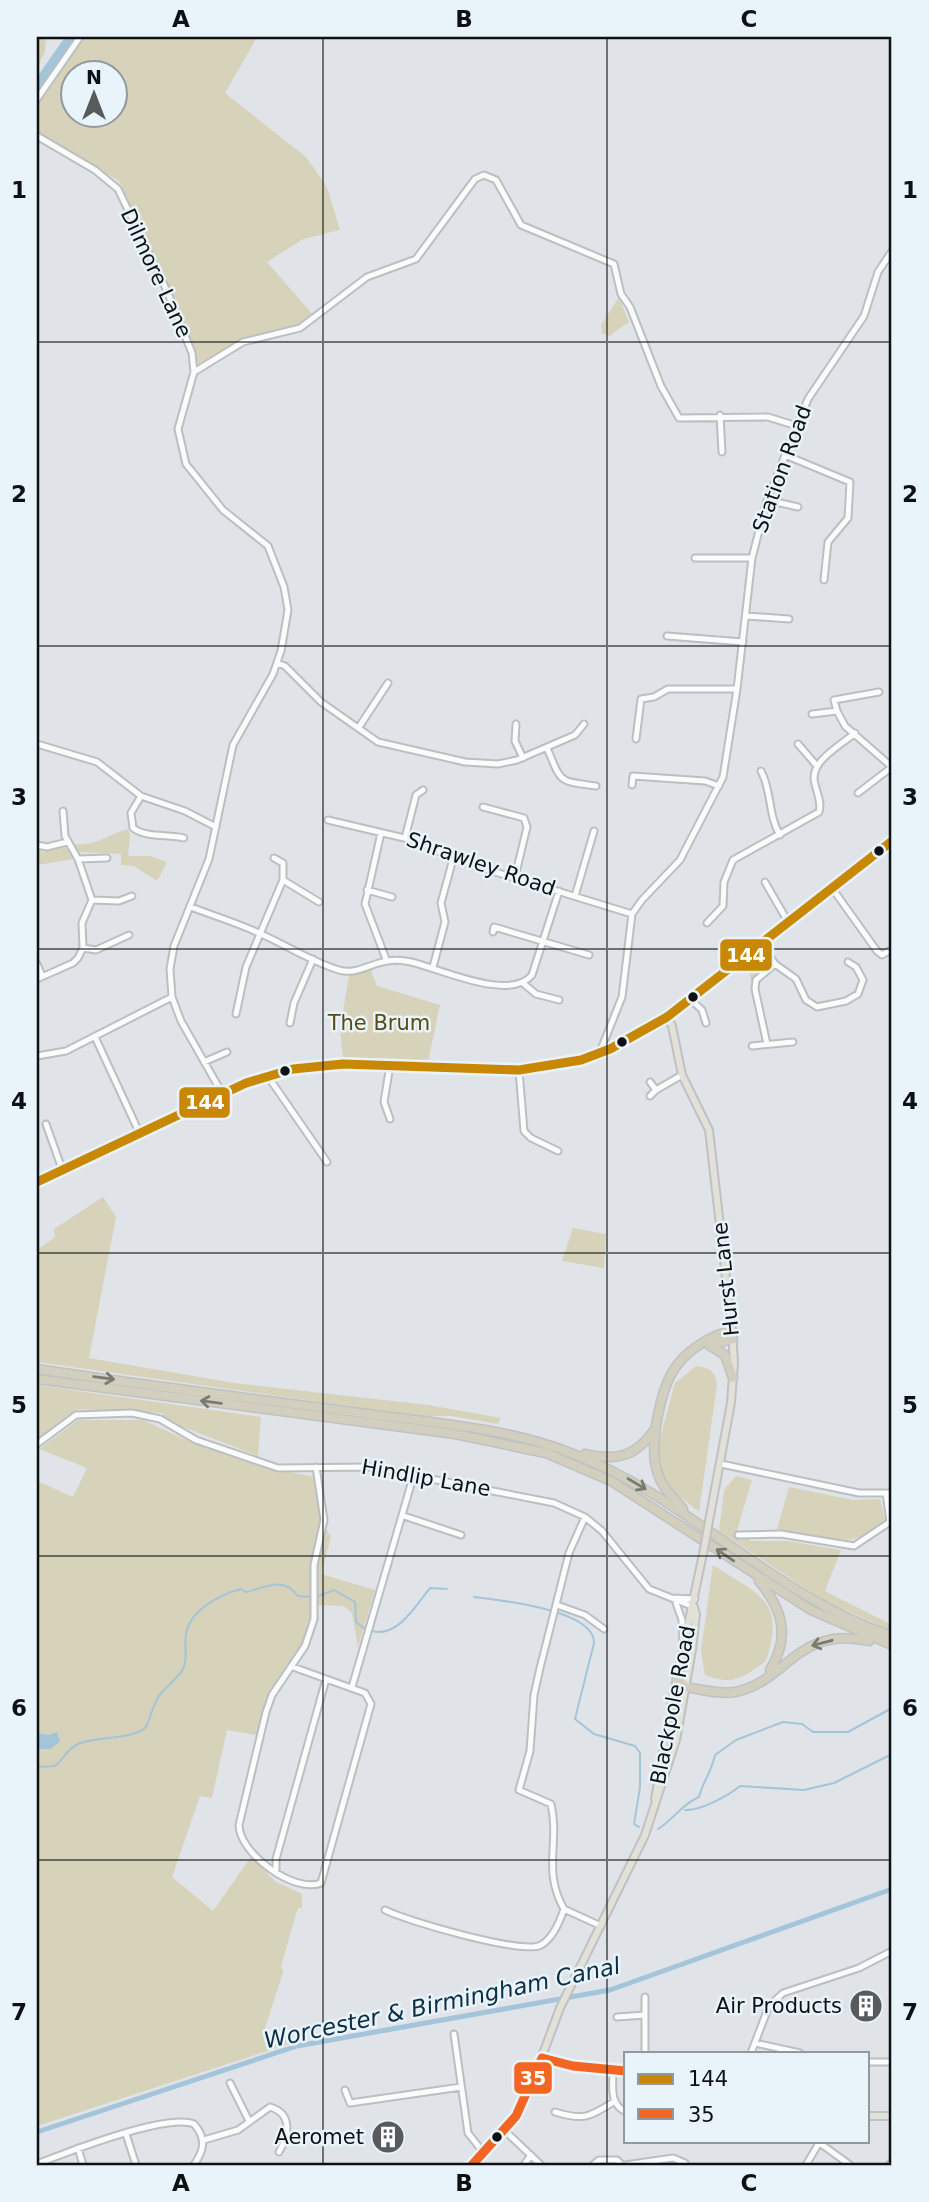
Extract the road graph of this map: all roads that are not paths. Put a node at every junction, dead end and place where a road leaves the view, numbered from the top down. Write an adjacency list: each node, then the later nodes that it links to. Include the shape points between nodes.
1 (80, 37): 2 (street)
2 (37, 99)
3 (37, 136): 5 (street, Dilmore Lane, via 118,189 186,336)
4 (892, 251): 7 (street, Station Road, via 878,272 864,316 807,399)
5 (194, 372): 6 (street, via 243,342 300,328 367,277 416,259 475,179 484,176 496,180 521,225 614,264 621,294 674,413 688,419); 19 (street, Dilmore Lane, via 178,429 179,444 202,488 268,547 282,576 288,610)
6 (720, 415): 7 (street, via 768,417); 8 (street)
7 (797, 426): 9 (street, Station Road)
8 (722, 452)
9 (785, 455): 10 (street, Station Road); 14 (street, via 850,482 848,518 828,542)
10 (767, 500): 11 (street); 13 (street, Station Road)
11 (798, 507)
12 (695, 558): 13 (street)
13 (752, 558): 15 (street, Station Road)
14 (824, 580)
15 (747, 616): 16 (street); 18 (street, Station Road)
16 (789, 619)
17 (667, 636): 18 (street)
18 (743, 642): 21 (street, Station Road)
19 (277, 663): 26 (street, via 321,702); 46 (street, Dilmore Lane, via 233,745)
20 (388, 683): 26 (street)
21 (737, 690): 29 (street, via 668,689 641,699); 39 (street, Station Road)
22 (879, 692): 23 (street, via 835,700)
23 (837, 711): 24 (street); 28 (street)
24 (812, 714)
25 (516, 724): 33 (street, via 515,741)
26 (359, 727): 33 (street, via 390,747 466,762 498,764)
27 (585, 728): 32 (street)
28 (855, 733): 34 (street); 35 (street)
29 (636, 739)
30 (37, 744): 42 (street, via 97,762)
31 (798, 744): 34 (street)
32 (547, 748): 33 (street); 37 (street, via 559,778)
33 (523, 758)
34 (817, 766): 49 (street, via 813,779 818,812)
35 (892, 767): 41 (street)
36 (761, 771): 49 (street)
37 (592, 783)
38 (632, 785): 39 (street, via 633,776)
39 (719, 786): 73 (street, Station Road, via 680,860)
40 (423, 790): 52 (street, via 416,795)
41 (858, 793)
42 (141, 796): 46 (street); 50 (street, via 131,813 133,828 140,833)
43 (483, 807): 61 (street, via 524,818 527,827)
44 (63, 811): 54 (street)
45 (328, 820): 48 (street, Shrawley Road)
46 (216, 827): 72 (street, Dilmore Lane)
47 (594, 831): 68 (street)
48 (381, 833): 52 (street, Shrawley Road); 65 (street)
49 (779, 835): 75 (street, via 733,860 724,882 723,906)
50 (176, 836): 51 (street); 56 (street)
51 (184, 838)
52 (405, 838): 60 (street, Shrawley Road, via 430,845)
53 (892, 841): 64 (main road)
54 (67, 842): 55 (street); 59 (street)
55 (37, 845)
56 (175, 846)
57 (107, 858): 59 (street)
58 (274, 858): 62 (street, via 283,863)
59 (78, 859): 70 (street)
60 (453, 859): 61 (street, Shrawley Road); 89 (street, via 441,903 445,922)
61 (515, 877): 66 (street, Shrawley Road)
62 (283, 880): 71 (street); 77 (street)
63 (765, 882): 74 (street)
64 (832, 888): 74 (main road); 82 (street, via 877,951 882,955)
65 (367, 891): 69 (street); 85 (street, via 368,917)
66 (559, 891): 68 (street, Shrawley Road); 79 (street)
67 (132, 896): 70 (street, via 119,901)
68 (575, 896): 73 (street, Shrawley Road)
69 (392, 897)
70 (92, 900): 81 (street, via 82,923)
71 (319, 902)
72 (191, 907): 77 (street); 92 (street, Dilmore Lane, via 174,946)
73 (632, 914): 104 (street, via 622,997)
74 (788, 922): 80 (main road)
75 (707, 923)
76 (493, 932): 79 (street, via 494,927)
77 (259, 933): 84 (street); 95 (street)
78 (129, 935): 81 (street, via 96,950)
79 (543, 941): 83 (street); 91 (street, via 532,975)
80 (761, 943): 88 (street); 93 (main road)
81 (83, 948): 90 (street, via 74,963)
82 (892, 949)
83 (589, 956)
84 (313, 959): 85 (street, via 348,972); 97 (street)
85 (386, 959): 89 (street)
86 (848, 962): 88 (street, via 863,979 858,994 817,1007 806,1000 796,979)
87 (37, 964): 90 (street)
88 (775, 964): 101 (street, via 757,980 755,989)
89 (433, 967): 91 (street, via 496,986)
90 (39, 977)
91 (524, 984): 94 (street, via 536,994)
92 (172, 997): 99 (street); 106 (street, Dilmore Lane)
93 (690, 999): 96 (main road); 98 (street, via 702,1010)
94 (559, 1000)
95 (236, 1014)
96 (667, 1017): 104 (main road); 110 (main road, Hurst Lane)
97 (290, 1023)
98 (706, 1023)
99 (95, 1037): 105 (street, via 66,1051); 117 (street)
100 (793, 1042): 101 (street)
101 (767, 1044): 102 (street)
102 (752, 1046)
103 (227, 1052): 106 (street)
104 (600, 1052): 108 (main road, via 581,1060)
105 (37, 1056)
106 (204, 1062): 113 (street, Dilmore Lane)
107 (390, 1065): 108 (main road); 109 (main road, via 317,1066); 115 (street, via 384,1102)
108 (519, 1070): 118 (street, via 524,1131)
109 (267, 1075): 113 (main road); 119 (street)
110 (682, 1075): 112 (street); 122 (main road, Hurst Lane, via 710,1139)
111 (650, 1082): 112 (street)
112 (656, 1090): 114 (street)
113 (222, 1093): 117 (main road)
114 (650, 1096)
115 (390, 1119)
116 (46, 1124): 120 (street)
117 (139, 1132): 120 (main road)
118 (558, 1151)
119 (327, 1162)
120 (62, 1169): 121 (main road)
121 (37, 1182)
122 (732, 1334): 123 (highway); 125 (main road, Hurst Lane)
123 (706, 1345): 125 (highway, via 725,1355); 127 (highway, via 683,1358 674,1370)
124 (37, 1368): 129 (highway, one-way to 129, via 463,1427)
125 (733, 1378): 130 (main road, Hurst Lane)
126 (37, 1379): 140 (highway, one-way to 126, via 611,1481 545,1453 455,1434)
127 (657, 1427): 129 (highway, via 634,1452 620,1458); 134 (highway, via 654,1453 658,1474 664,1489)
128 (37, 1444): 131 (street, Hindlip Lane, via 76,1415 132,1413 160,1419 196,1440 278,1468)
129 (568, 1451): 134 (highway, one-way to 134)
130 (721, 1464): 133 (street, via 859,1493); 139 (main road, Hurst Lane, bridge)
131 (316, 1467): 132 (street, Hindlip Lane, via 370,1467); 148 (street, via 324,1520 314,1565 313,1619)
132 (414, 1474): 135 (street); 136 (street, Hindlip Lane, via 554,1503)
133 (889, 1493): 138 (street, via 890,1522 854,1546 780,1534)
134 (687, 1514): 146 (highway, via 775,1579)
135 (404, 1516): 137 (street); 152 (street)
136 (585, 1517): 141 (street, Hindlip Lane, via 603,1531 645,1586); 144 (street, via 569,1553)
137 (461, 1535)
138 (738, 1535)
139 (704, 1549): 143 (main road, Blackpole Road)
140 (753, 1574): 146 (highway, via 835,1623); 149 (highway, via 773,1598 783,1624 779,1653)
141 (671, 1598): 142 (street, Hindlip Lane); 143 (street, Hindlip Lane)
142 (676, 1603): 143 (street); 147 (street)
143 (695, 1603): 147 (main road, Blackpole Road); 153 (main road, Blackpole Road)
144 (556, 1608): 145 (street, via 585,1615); 157 (street, via 534,1695 534,1726 519,1790 551,1804 551,1880)
145 (604, 1629)
146 (890, 1642): 149 (highway, one-way to 149, via 828,1640 795,1654)
147 (684, 1645): 151 (main road, Blackpole Road)
148 (293, 1667): 150 (street); 156 (street, via 272,1695 266,1712 239,1825 248,1847)
149 (767, 1675): 153 (highway, via 735,1692)
150 (326, 1679): 152 (street); 156 (street)
151 (677, 1679): 153 (highway); 154 (main road, Blackpole Road)
152 (352, 1687): 156 (street, via 365,1693 371,1704 321,1883 310,1886)
153 (685, 1688): 154 (highway); 155 (main road, Blackpole Road, via 676,1740)
154 (666, 1735): 155 (main road, Blackpole Road)
155 (655, 1804): 159 (main road, Blackpole Road)
156 (275, 1872)
157 (564, 1909): 158 (street, via 548,1940 532,1948 429,1927); 159 (street)
158 (385, 1910)
159 (601, 1926): 169 (main road, Blackpole Road, via 560,2008)
160 (892, 1951): 165 (street, via 859,1968 783,1993 769,2006)
161 (645, 1997): 162 (street)
162 (645, 2015): 163 (street); 166 (street)
163 (618, 2017)
164 (454, 2034): 175 (street)
165 (755, 2043): 167 (street); 168 (street)
166 (645, 2052)
167 (751, 2052)
168 (796, 2052)
169 (542, 2058): 172 (main road); 185 (main road, Blackpole Road, via 530,2091)
170 (870, 2062): 171 (street)
171 (892, 2062)
172 (613, 2070): 173 (main road); 177 (street)
173 (624, 2071)
174 (230, 2083): 184 (street)
175 (461, 2087): 176 (street, via 350,2103); 191 (street, via 468,2133)
176 (345, 2090)
177 (615, 2101): 180 (street); 181 (street, via 579,2119)
178 (281, 2102): 179 (street)
179 (276, 2109): 184 (street, via 265,2109); 190 (street, via 289,2133)
180 (624, 2110)
181 (555, 2112)
182 (870, 2116): 183 (main road)
183 (892, 2116)
184 (249, 2121): 187 (street, via 238,2130)
185 (504, 2130): 191 (main road, Blackpole Road); 192 (street)
186 (126, 2134): 187 (street, via 176,2120 194,2124); 189 (street); 196 (street)
187 (204, 2140): 197 (street)
188 (818, 2142): 203 (street); 204 (street)
189 (78, 2148): 194 (street); 195 (street)
190 (279, 2152)
191 (483, 2152): 198 (main road, Blackpole Road)
192 (531, 2155): 199 (street); 200 (street)
193 (685, 2163): 202 (street, via 662,2159)
194 (37, 2164)
195 (83, 2165)
196 (136, 2165)
197 (194, 2165)
198 (472, 2165)
199 (524, 2165)
200 (541, 2165)
201 (593, 2165): 202 (street, via 599,2160 617,2160)
202 (624, 2165)
203 (806, 2165)
204 (850, 2165)

